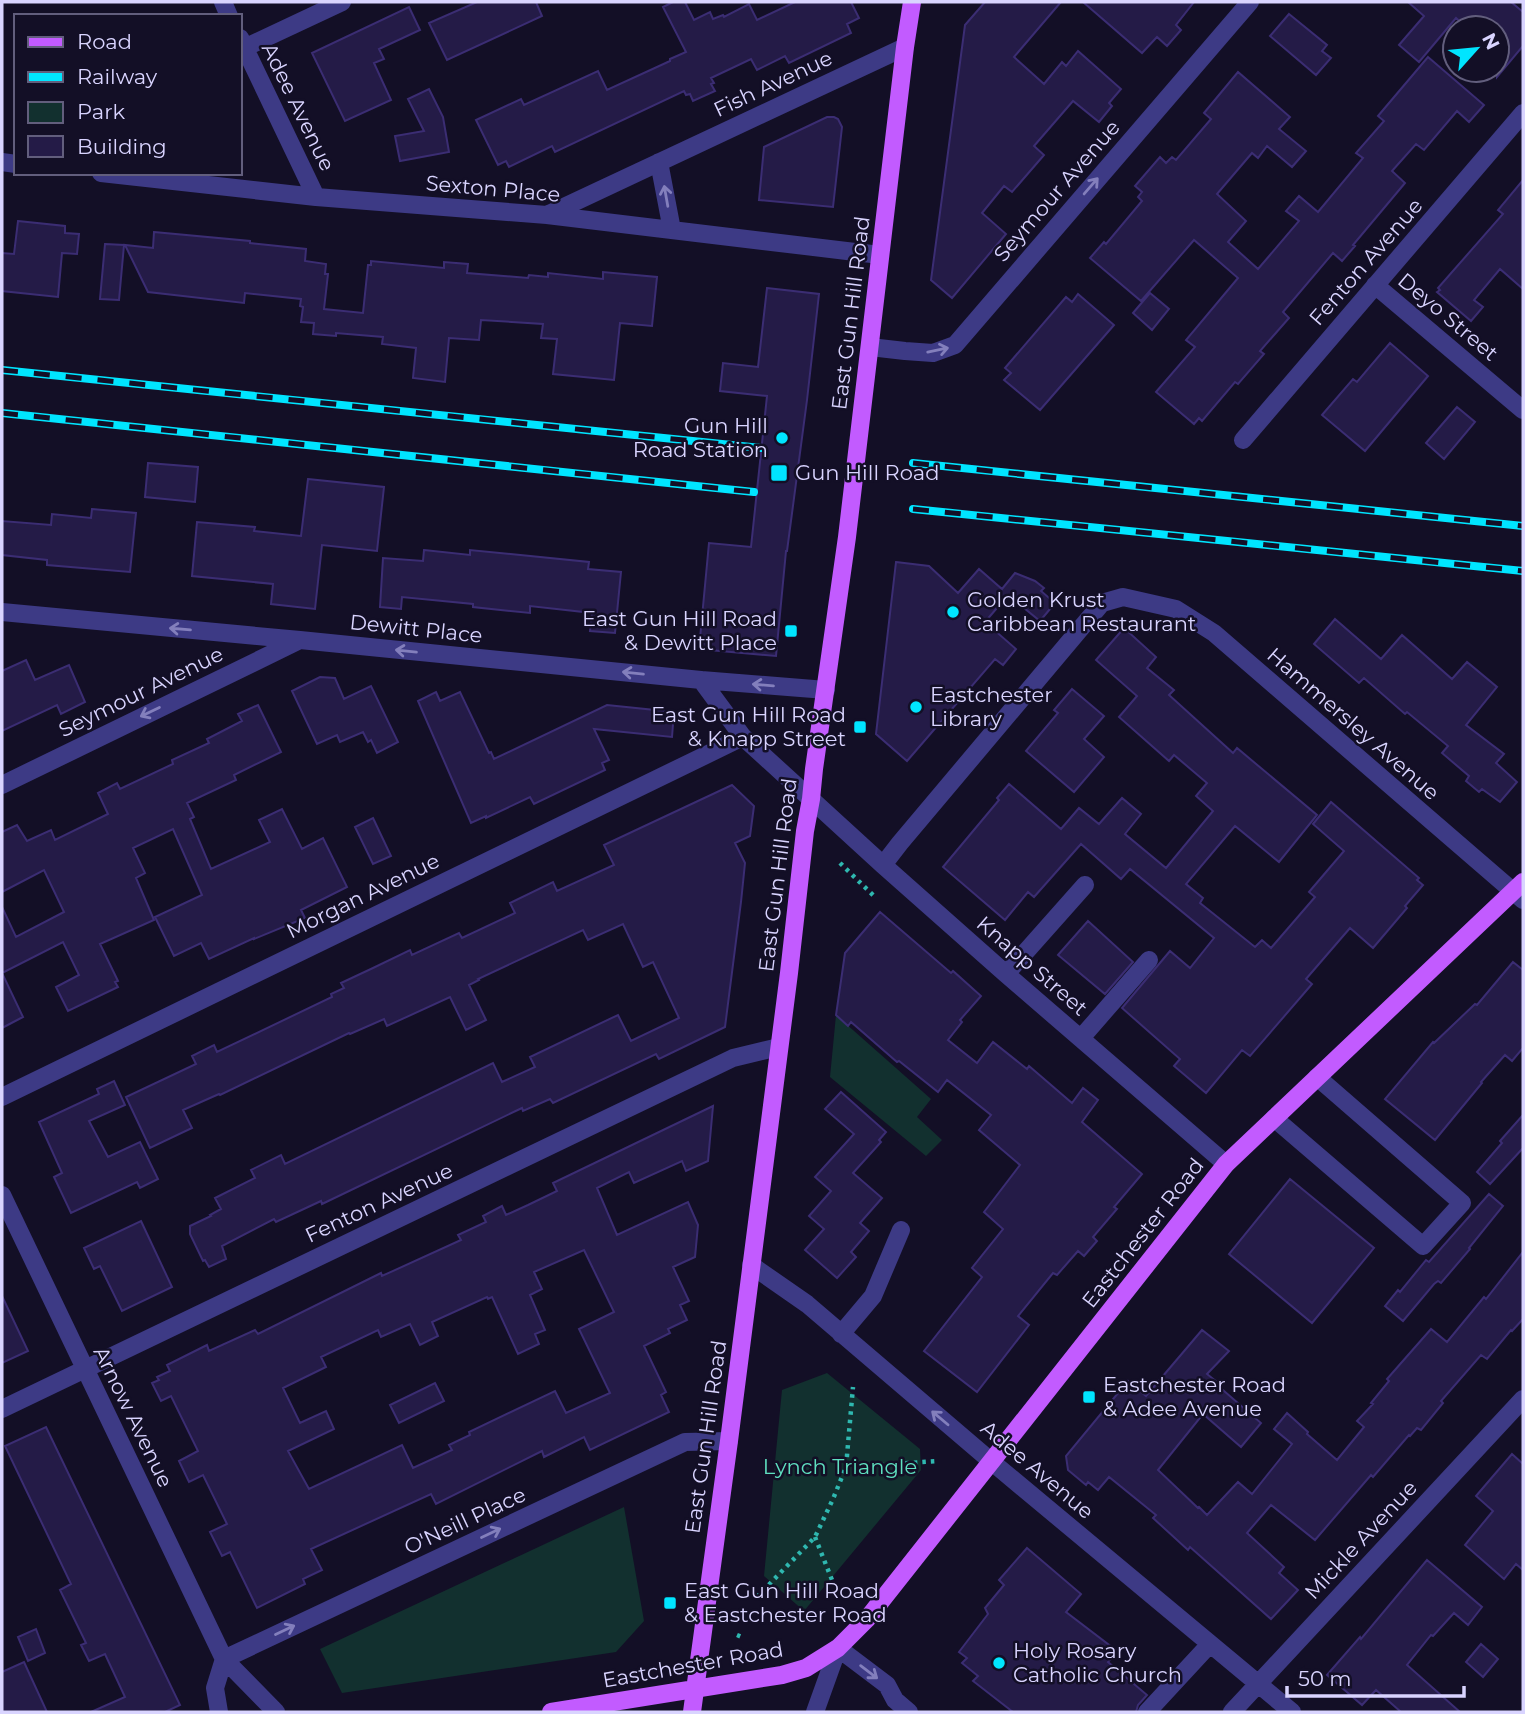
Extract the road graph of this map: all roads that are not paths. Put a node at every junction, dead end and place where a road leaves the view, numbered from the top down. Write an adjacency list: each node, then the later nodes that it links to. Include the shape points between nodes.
1 (342, 2): 4 (street)
2 (912, 2): 6 (main road, East Gun Hill Road)
3 (1250, 2): 15 (street, Seymour Avenue, one-way to 3, via 933,353 955,345)
4 (242, 45)
5 (242, 47): 10 (street, Adee Avenue)
6 (905, 47): 8 (street, Fish Avenue); 13 (main road, East Gun Hill Road)
7 (1523, 113): 14 (street, Fenton Avenue)
8 (659, 162): 11 (street, Fish Avenue); 12 (street, one-way to 8)
9 (146, 176): 10 (street, Sexton Place)
10 (316, 197): 11 (street, Sexton Place)
11 (547, 215): 12 (street, Sexton Place)
12 (672, 230): 13 (street, Sexton Place)
13 (880, 255): 15 (main road, East Gun Hill Road)
14 (1375, 285): 16 (street, Deyo Street); 17 (street, Fenton Avenue)
15 (870, 347): 21 (main road, East Gun Hill Road)
16 (1523, 411)
17 (1243, 440)
18 (2, 612): 19 (street, Dewitt Place, one-way to 18)
19 (300, 640): 20 (street, Dewitt Place, one-way to 19); 23 (street, Seymour Avenue, one-way to 23)
20 (701, 680): 21 (street, Dewitt Place, one-way to 20); 22 (street)
21 (826, 690): 24 (main road, East Gun Hill Road)
22 (743, 737): 24 (street); 33 (street, Morgan Avenue)
23 (2, 785)
24 (811, 799): 25 (street, Knapp Street); 31 (main road, East Gun Hill Road)
25 (883, 865): 27 (street, Hammersley Avenue, via 1102,603 1123,597 1176,609 1214,633); 29 (street, Knapp Street)
26 (1085, 885): 29 (street)
27 (1520, 891): 32 (main road, Eastchester Road)
28 (1149, 960): 30 (street)
29 (1006, 974): 30 (street, Knapp Street)
30 (1081, 1038): 35 (street, Knapp Street)
31 (779, 1046): 38 (main road, East Gun Hill Road); 40 (street, Fenton Avenue, via 733,1058)
32 (1317, 1077): 34 (main road, Eastchester Road); 34 (street, via 1462,1203 1423,1246)
33 (2, 1097)
34 (1274, 1118): 35 (main road, Eastchester Road)
35 (1226, 1164): 44 (main road, Eastchester Road)
36 (2, 1195): 40 (street, Arnow Avenue)
37 (901, 1230): 39 (street, via 873,1296)
38 (751, 1265): 39 (street, Adee Avenue); 43 (main road, East Gun Hill Road)
39 (841, 1334): 44 (street, Adee Avenue, one-way to 39)
40 (85, 1369): 42 (street, Fenton Avenue); 47 (street, Arnow Avenue)
41 (1523, 1399): 48 (street, Mickle Avenue)
42 (2, 1409)
43 (729, 1441): 47 (street, O'Neill Place, one-way to 43, via 685,1442); 49 (main road, East Gun Hill Road)
44 (992, 1462): 45 (street, Adee Avenue); 46 (main road, Eastchester Road, via 867,1619)
45 (1210, 1644): 48 (street, Adee Avenue); 57 (street)
46 (838, 1648): 49 (main road, Eastchester Road, via 806,1668 782,1675); 50 (street, one-way to 50, via 887,1685); 55 (street, Eastchester Road)
47 (224, 1660): 51 (street, via 215,1688); 52 (street, Arnow Avenue)
48 (1258, 1684): 58 (street, Mickle Avenue); 59 (street, Adee Avenue)
49 (694, 1690): 53 (main road, Eastchester Road); 54 (main road, East Gun Hill Road)
50 (889, 1706): 56 (street)
51 (219, 1712)
52 (276, 1712)
53 (551, 1712)
54 (692, 1712)
55 (815, 1712)
56 (909, 1712)
57 (1147, 1712)
58 (1232, 1712)
59 (1292, 1712)

